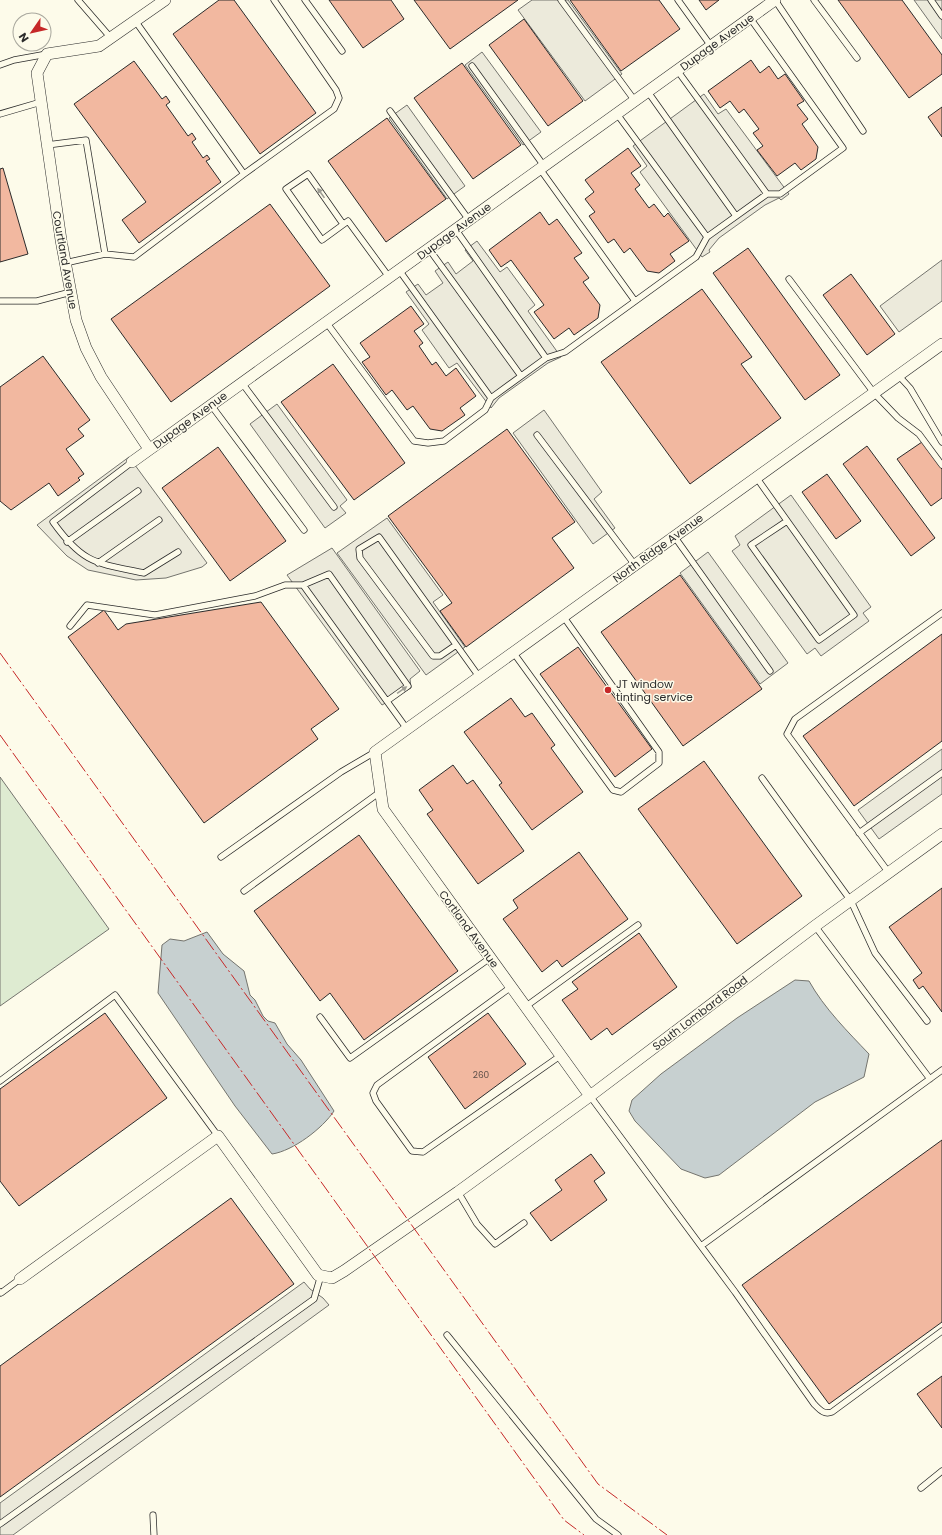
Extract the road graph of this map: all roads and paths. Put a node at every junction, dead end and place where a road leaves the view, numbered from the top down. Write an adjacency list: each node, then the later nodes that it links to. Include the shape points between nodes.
1 (78, 0): 13 (lane)
2 (166, 0): 12 (street)
3 (274, 0): 30 (lane, via 336,90 338,98 334,109)
4 (305, 0): 15 (lane)
5 (561, 0): 22 (lane)
6 (678, 0): 14 (lane)
7 (775, 0): 11 (street, Dupage Avenue); 27 (lane)
8 (814, 0): 17 (lane)
9 (931, 0): 10 (lane)
10 (942, 16)
11 (750, 18): 14 (street, Dupage Avenue); 31 (lane, via 843,148 780,194)
12 (136, 22): 13 (street); 30 (lane)
13 (111, 38): 16 (street, via 99,46)
14 (711, 46): 20 (street, Dupage Avenue)
15 (342, 51)
16 (47, 54): 18 (lane); 23 (street, Courtland Avenue, via 36,73)
17 (857, 58)
18 (0, 65)
19 (472, 66): 29 (lane)
20 (677, 70): 21 (street, Dupage Avenue); 31 (lane)
21 (648, 92): 22 (street, Dupage Avenue); 32 (lane)
22 (635, 101): 26 (street, Dupage Avenue)
23 (41, 102): 25 (lane); 28 (street, Courtland Avenue)
24 (390, 111): 33 (lane)
25 (0, 114)
26 (617, 114): 29 (street, Dupage Avenue); 36 (lane)
27 (863, 131)
28 (47, 145): 38 (lane, via 86,140); 39 (street, Courtland Avenue)
29 (542, 168): 33 (street, Dupage Avenue); 45 (lane)
30 (244, 174): 38 (lane, via 134,257)
31 (767, 194): 32 (lane)
32 (736, 216): 36 (lane)
33 (469, 220): 35 (street, Dupage Avenue)
34 (343, 224): 34 (lane, one-way to 34, via 308,174 286,190 322,240); 41 (lane, via 348,221)
35 (456, 230): 37 (street, Dupage Avenue); 48 (lane)
36 (707, 237): 45 (lane, via 696,257)
37 (429, 249): 40 (street, Dupage Avenue); 50 (lane)
38 (105, 254): 39 (lane)
39 (65, 263): 43 (street, Courtland Avenue)
40 (399, 270): 41 (street, Dupage Avenue); 53 (lane)
41 (389, 277): 46 (street, Dupage Avenue)
42 (789, 279): 52 (lane)
43 (71, 292): 44 (lane, via 37,301); 57 (street, Courtland Avenue, via 76,320 86,348 101,377)
44 (0, 301)
45 (635, 301): 48 (lane, via 565,352)
46 (326, 322): 51 (street, Dupage Avenue); 53 (lane, via 414,441 444,441 485,410)
47 (942, 344): 49 (street, North Ridge Avenue)
48 (546, 358): 50 (lane)
49 (898, 375): 52 (street, North Ridge Avenue); 56 (lane, via 910,388)
50 (521, 376): 53 (lane)
51 (242, 383): 54 (street, Dupage Avenue); 62 (lane)
52 (874, 393): 59 (lane, via 898,418 919,434); 60 (street, North Ridge Avenue)
53 (491, 398)
54 (212, 404): 57 (street, Dupage Avenue); 65 (lane)
55 (538, 434): 70 (lane)
56 (942, 442)
57 (150, 449): 58 (street, Dupage Avenue)
58 (132, 462): 67 (lane, via 53,522)
59 (942, 465)
60 (756, 478): 64 (lane); 66 (street, North Ridge Avenue)
61 (138, 491): 67 (lane)
62 (334, 507)
63 (159, 520): 69 (lane)
64 (787, 521): 64 (lane, via 854,615 819,640 751,545)
65 (304, 530)
66 (674, 536): 70 (street, North Ridge Avenue); 77 (lane)
67 (67, 542): 69 (lane, via 83,556)
68 (178, 552): 69 (lane, via 144,573)
69 (98, 563)
70 (634, 565): 73 (street, North Ridge Avenue)
71 (303, 585): 74 (lane, via 284,585 255,596 155,615 87,605); 79 (lane); 79 (lane, one-way to 71, via 408,686 329,574)
72 (942, 613): 85 (lane, via 795,719 786,734)
73 (563, 616): 76 (street, North Ridge Avenue); 76 (lane, via 659,752 659,763 621,792 613,790)
74 (70, 626)
75 (456, 645): 75 (lane, via 379,537 359,549 360,558 433,656 440,656); 78 (lane)
76 (513, 652): 78 (street, North Ridge Avenue)
77 (770, 671)
78 (480, 678): 80 (street, North Ridge Avenue)
79 (387, 701): 80 (lane)
80 (408, 729): 81 (street, North Ridge Avenue)
81 (375, 752): 84 (street, Cortland Avenue); 87 (lane, via 341,772)
82 (942, 773): 85 (lane)
83 (762, 778): 90 (lane)
84 (380, 792): 89 (lane); 93 (street, Cortland Avenue, via 383,809)
85 (859, 833): 88 (lane)
86 (942, 834): 88 (street, South Lombard Road)
87 (221, 857)
88 (889, 873): 90 (street, South Lombard Road)
89 (244, 891)
90 (851, 901): 92 (street, South Lombard Road); 97 (lane, via 875,953)
91 (638, 925): 95 (lane)
92 (815, 926): 100 (lane); 102 (street, South Lombard Road)
93 (490, 958): 94 (street, Cortland Avenue); 96 (lane, via 350,1058)
94 (511, 987): 95 (street, Cortland Avenue); 98 (lane, via 377,1085 373,1093 376,1101 412,1151 423,1152)
95 (525, 1007): 98 (street, Cortland Avenue)
96 (320, 1017)
97 (927, 1021)
98 (560, 1056): 102 (street, Cortland Avenue)
99 (942, 1070): 100 (lane)
100 (930, 1079): 106 (lane)
101 (0, 1081): 103 (lane, via 115,995)
102 (590, 1096): 104 (street, South Lombard Road); 106 (lane)
103 (218, 1136): 107 (street); 108 (street)
104 (458, 1192): 105 (lane, via 477,1224 494,1244); 107 (street, South Lombard Road, via 344,1271 332,1278)
105 (524, 1223)
106 (701, 1246): 110 (lane, via 822,1412 832,1412)
107 (321, 1275): 115 (lane, via 314,1298)
108 (20, 1279): 109 (lane)
109 (0, 1293)
110 (942, 1331)
111 (447, 1335): 117 (lane, via 596,1519)
112 (942, 1471): 113 (lane)
113 (921, 1488)
114 (153, 1515): 116 (lane)
115 (0, 1524)
116 (154, 1535)
117 (618, 1535)

